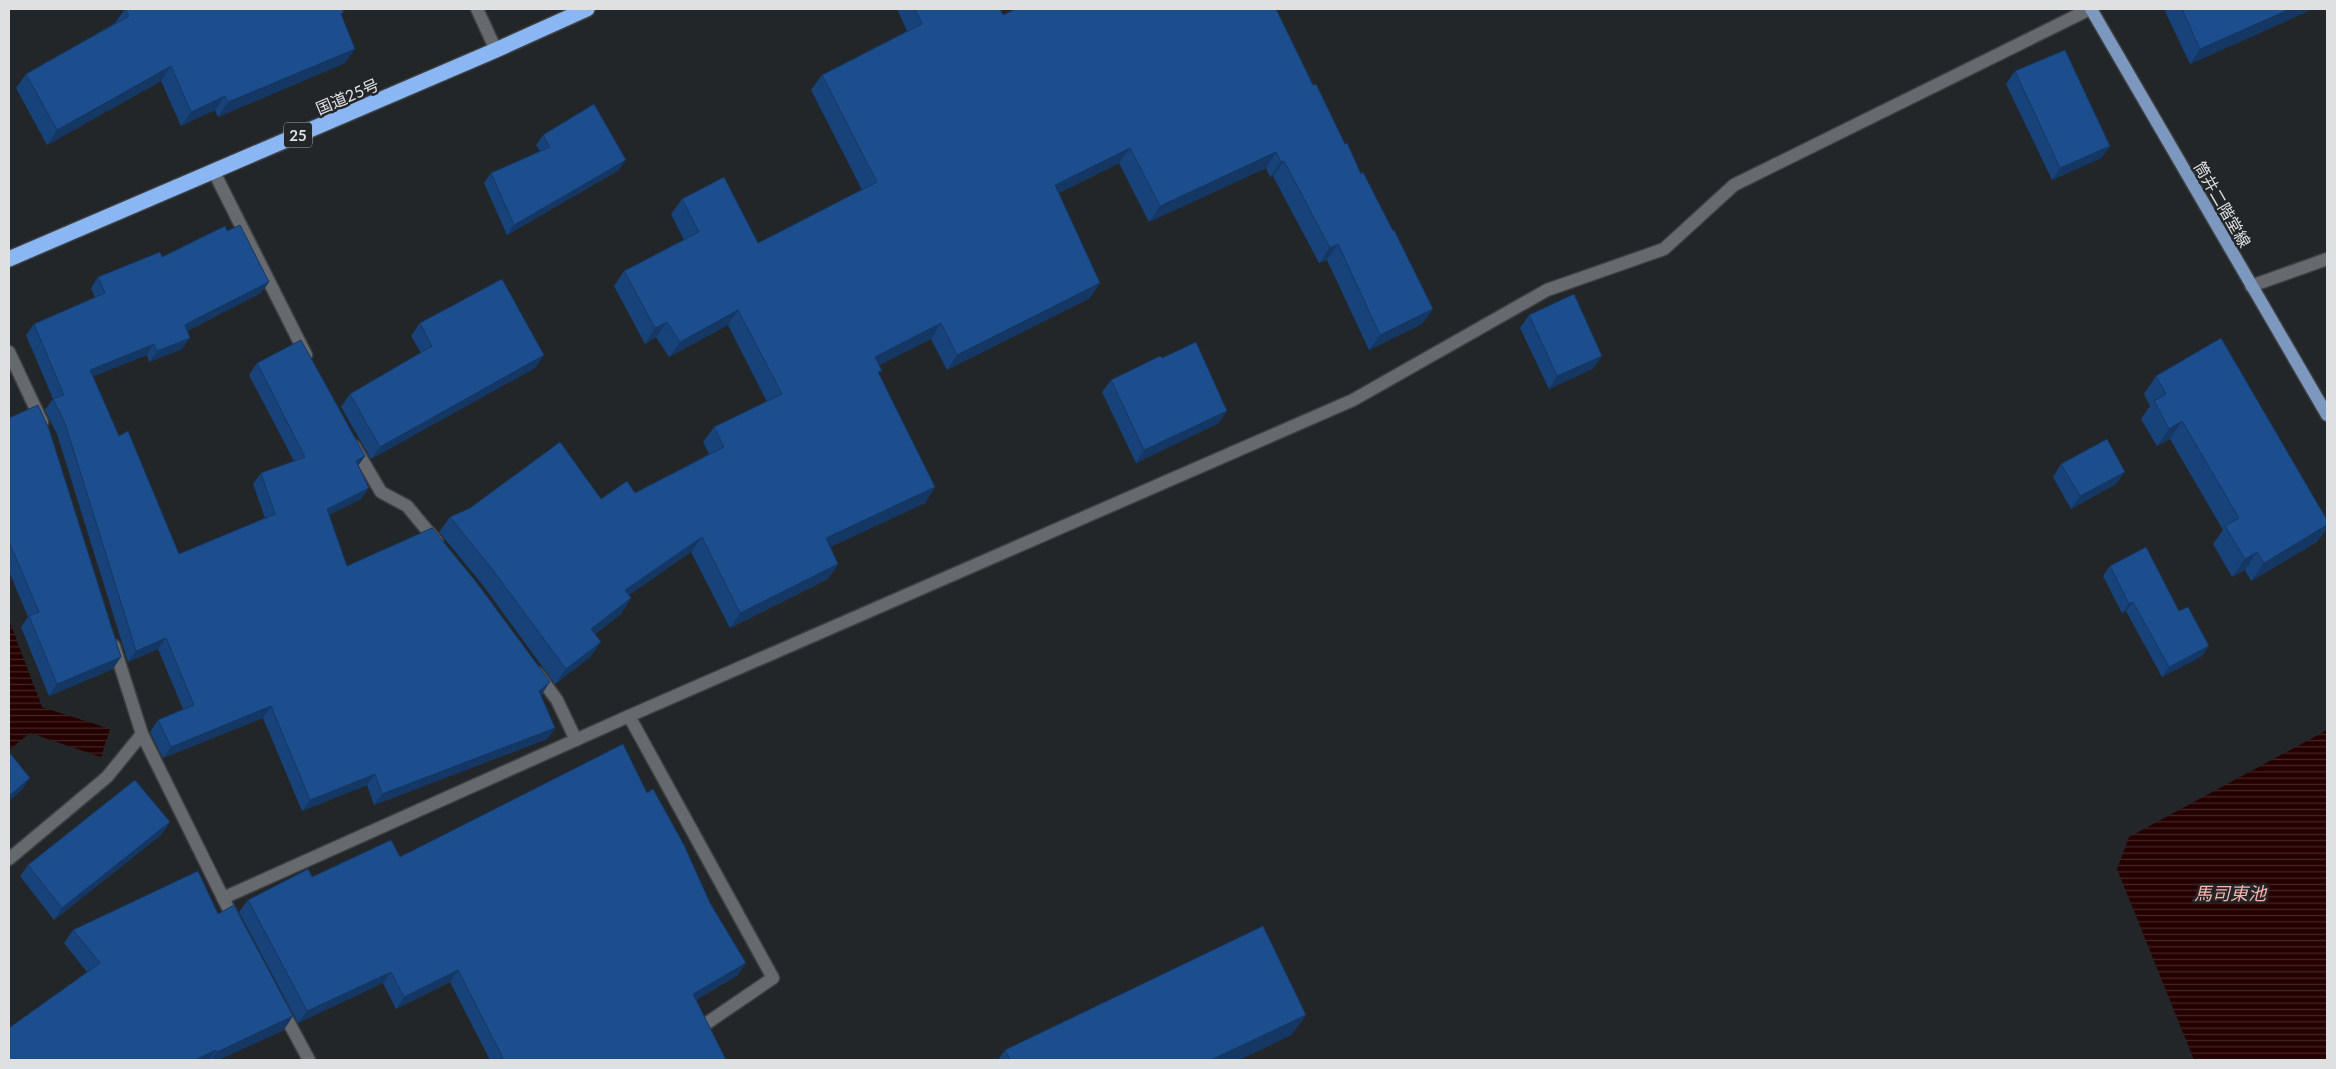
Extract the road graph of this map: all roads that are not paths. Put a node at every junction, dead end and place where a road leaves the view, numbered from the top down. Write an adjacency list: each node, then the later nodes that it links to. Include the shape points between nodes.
1 (477, 9): 4 (street)
2 (586, 9): 4 (highway, 国道25号 / 25)
3 (2091, 9): 8 (main road, 筒井二階堂線); 17 (street, via 1734,185 1664,249 1546,290 1353,400)
4 (496, 50): 5 (highway, 国道25号 / 25)
5 (214, 172): 6 (highway, 国道25号 / 25); 10 (street)
6 (9, 259)
7 (2327, 259): 8 (street)
8 (2251, 286): 11 (main road, 筒井二階堂線)
9 (9, 352): 13 (street)
10 (312, 368)
11 (2327, 415)
12 (349, 436): 14 (street, via 381,492 407,506)
13 (49, 437)
14 (444, 551)
15 (110, 632): 18 (street)
16 (528, 660): 19 (street, via 557,700)
17 (628, 716): 19 (street); 24 (street, via 773,978)
18 (142, 734): 20 (street, via 106,777); 21 (street)
19 (576, 740): 21 (street)
20 (9, 859)
21 (223, 898): 22 (street)
22 (241, 932)
23 (277, 1001): 25 (street)
24 (707, 1023)
25 (309, 1060)

